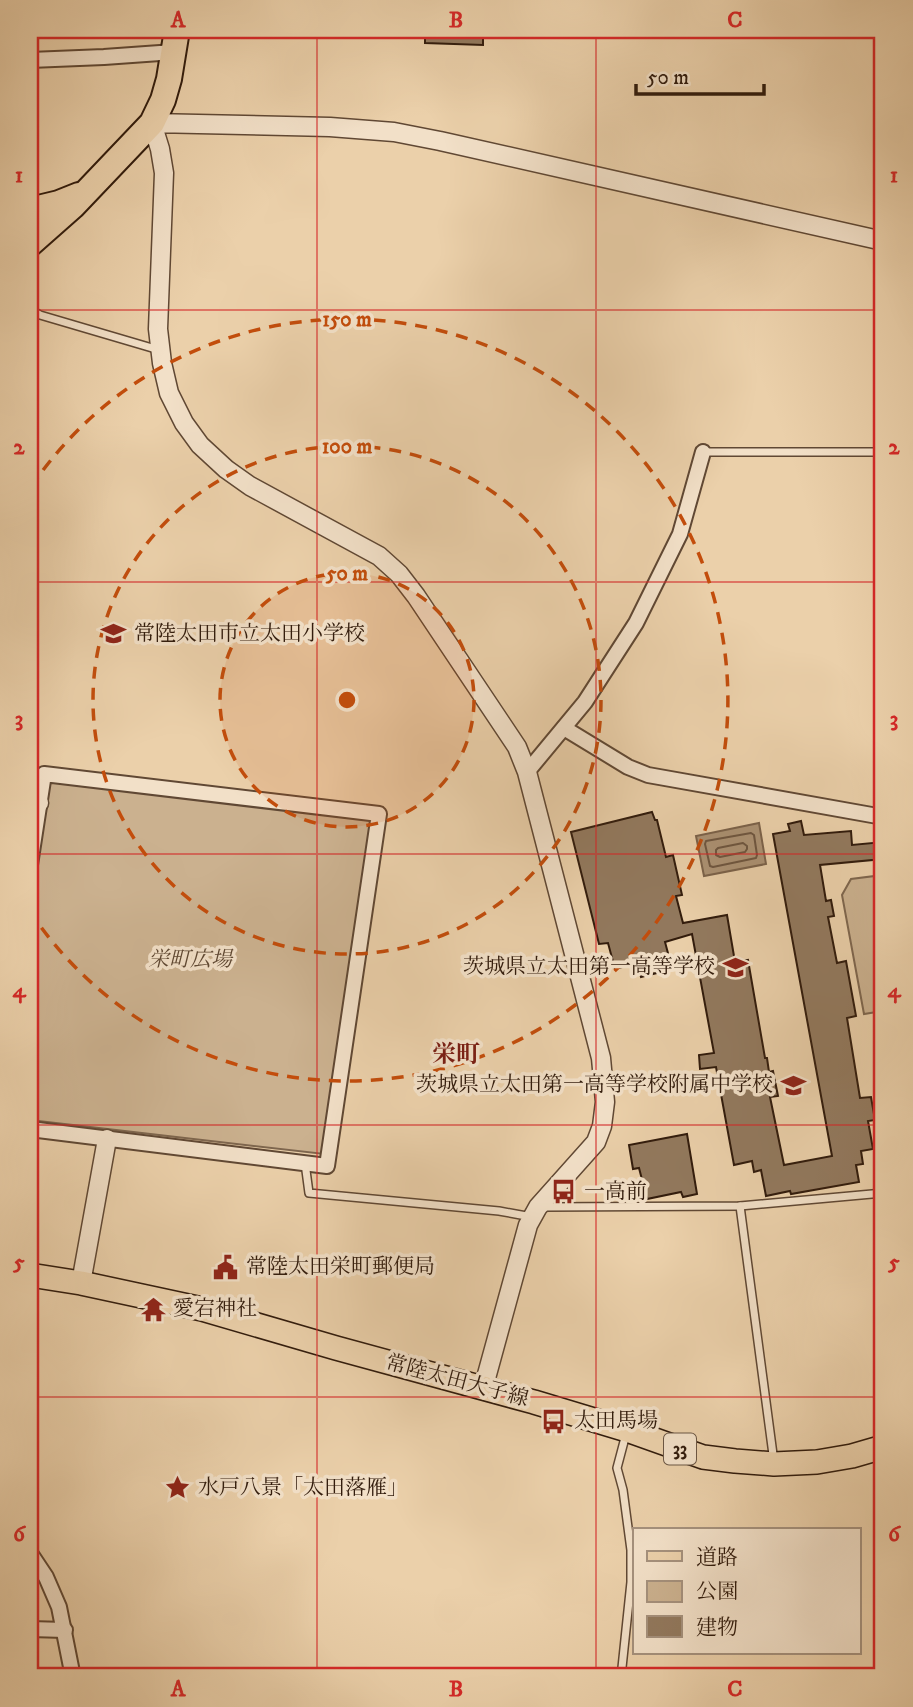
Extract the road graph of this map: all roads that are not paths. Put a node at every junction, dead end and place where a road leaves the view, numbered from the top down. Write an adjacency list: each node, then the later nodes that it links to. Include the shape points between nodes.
1 (175, 41): 2 (street, via 104,57); 3 (highway, via 166,90)
2 (30, 60)
3 (152, 123): 4 (highway, via 86,193); 5 (street, via 394,132); 7 (street, via 164,173)
4 (36, 223)
5 (883, 241)
6 (30, 309): 7 (lane)
7 (160, 351): 11 (street, via 169,393 200,445 250,486 379,556 399,574 517,747)
8 (703, 452): 9 (lane, via 880,452); 10 (street, via 680,534 636,623)
9 (883, 478)
10 (564, 727): 11 (street); 13 (street, via 648,775)
11 (527, 772): 20 (street, via 601,1058 606,1102 596,1142)
12 (34, 803): 14 (street); 17 (street, via 44,774 379,814 327,1166)
13 (883, 817)
14 (30, 865)
15 (30, 1129): 16 (street)
16 (107, 1139): 17 (street); 22 (street)
17 (305, 1163): 20 (lane, via 309,1193)
18 (883, 1193): 19 (lane)
19 (740, 1206): 20 (lane); 26 (lane)
20 (536, 1212): 23 (street, via 528,1225)
21 (30, 1275): 22 (main road, 常陸太田大子線 / 33)
22 (81, 1283): 23 (main road, 常陸太田大子線 / 33, via 202,1309)
23 (483, 1388): 24 (main road, 常陸太田大子線 / 33)
24 (627, 1430): 26 (main road, 常陸太田大子線 / 33, via 703,1457); 31 (lane, via 617,1468 631,1550)
25 (883, 1447): 26 (main road, 常陸太田大子線 / 33, via 817,1462)
26 (774, 1464)
27 (30, 1553): 29 (street, via 50,1587)
28 (30, 1629): 29 (street)
29 (65, 1630): 30 (street)
30 (73, 1677)
31 (621, 1677)

